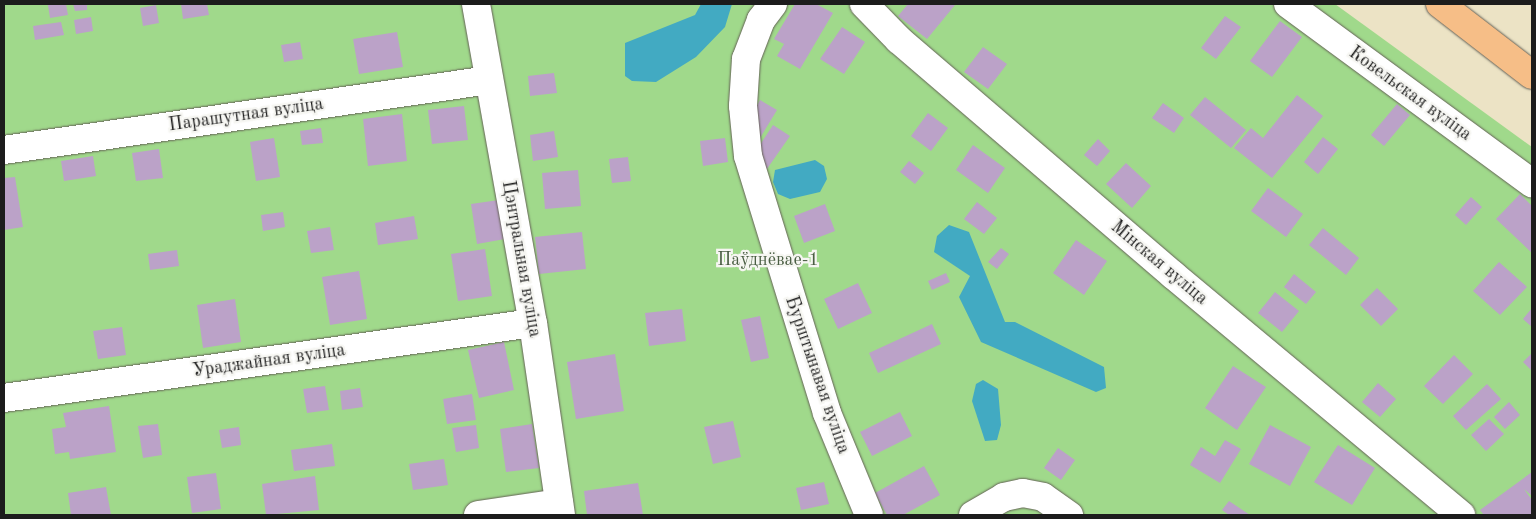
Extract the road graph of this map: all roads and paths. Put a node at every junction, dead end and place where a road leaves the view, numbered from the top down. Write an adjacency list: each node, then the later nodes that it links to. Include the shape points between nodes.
1 (476, 4): 7 (lane, Цэнтральная вуліца)
2 (774, 4): 15 (lane, Бурштынавая вуліца, via 761,20 746,59 743,106 748,156 827,413)
3 (864, 4): 17 (lane, Мінская вуліца, via 899,40 1136,243)
4 (1288, 4): 9 (lane, Ковельская вуліца)
5 (1440, 4): 6 (highway)
6 (1532, 75)
7 (489, 80): 8 (lane, Парашутная вуліца); 10 (lane, Цэнтральная вуліца)
8 (4, 150)
9 (1532, 183)
10 (533, 323): 11 (lane, Ураджайная вуліца); 12 (lane, Цэнтральная вуліца)
11 (4, 398)
12 (560, 509): 14 (lane)
13 (984, 509): 16 (lane, via 1013,494 1033,494)
14 (478, 515)
15 (869, 515)
16 (1069, 515)
17 (1461, 515)

